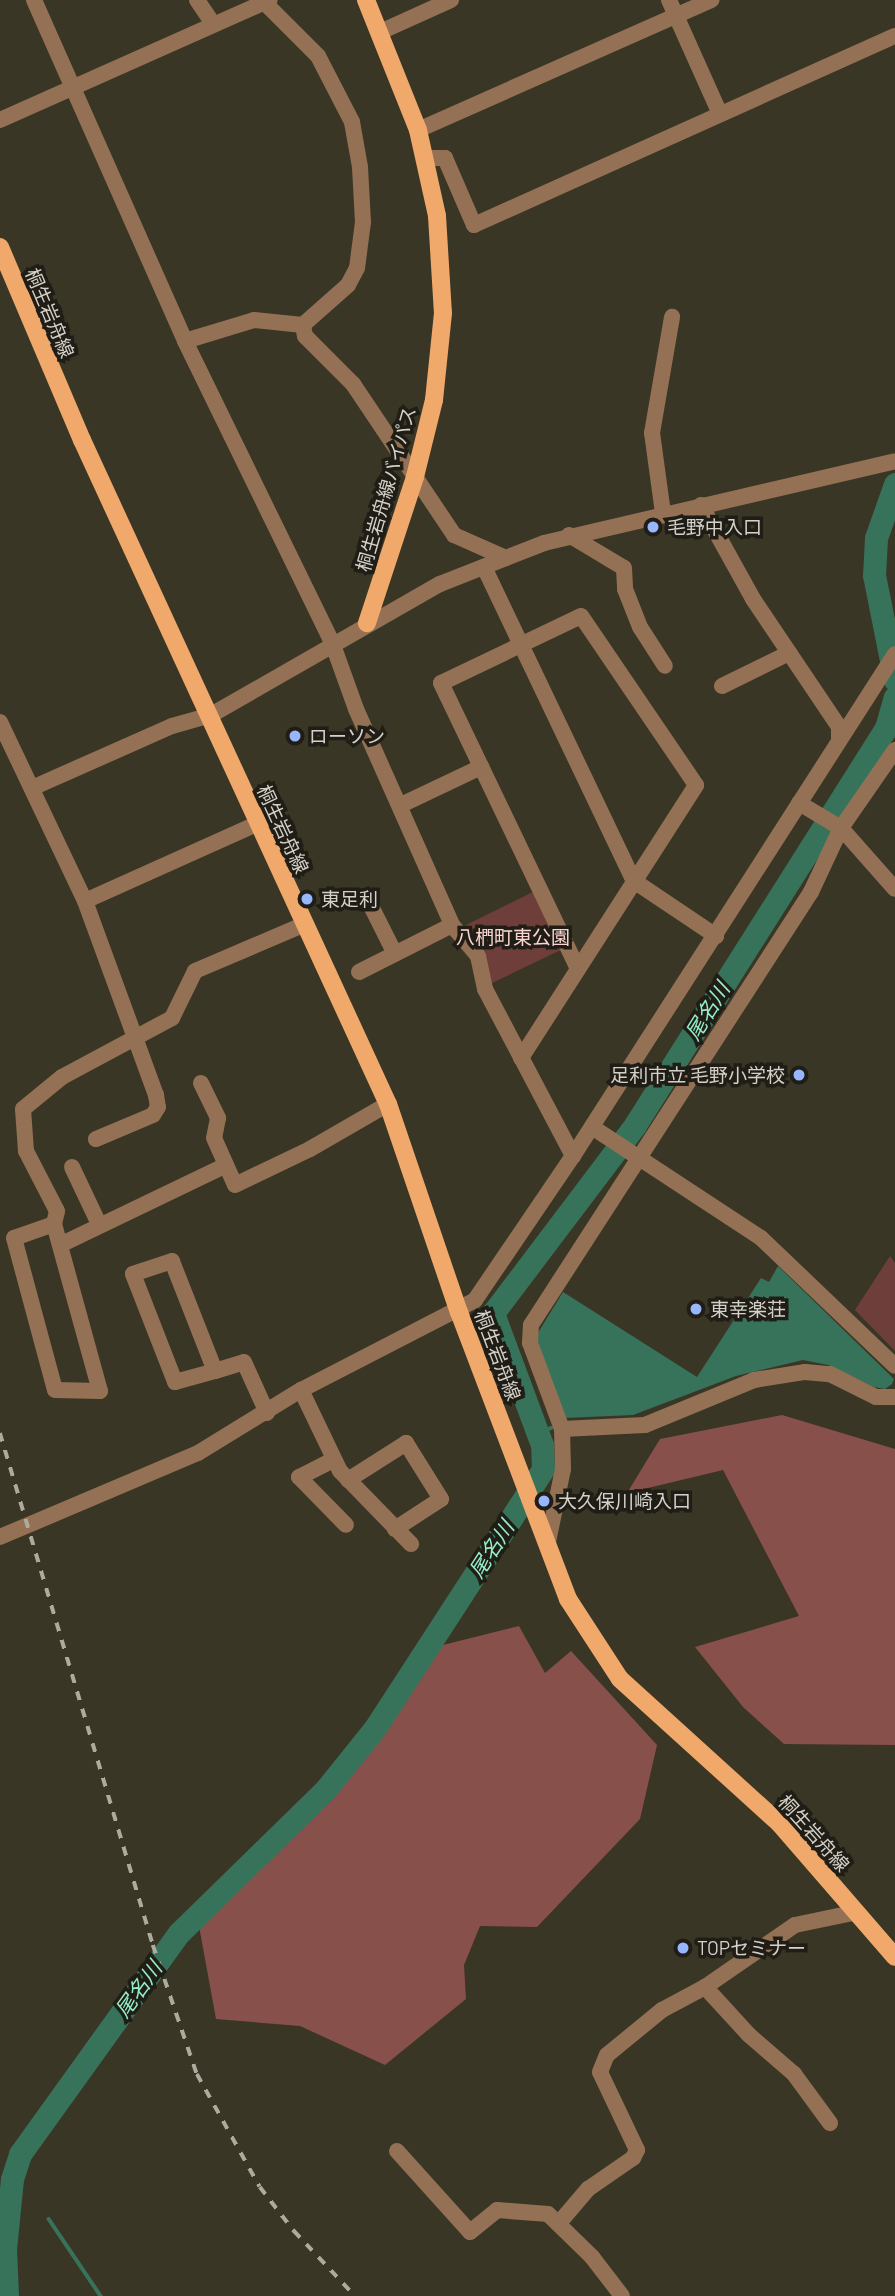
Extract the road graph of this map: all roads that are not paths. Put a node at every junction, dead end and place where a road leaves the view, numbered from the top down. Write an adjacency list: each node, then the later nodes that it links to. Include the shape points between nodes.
1 (34, 0): 12 (street)
2 (197, 0): 9 (street)
3 (366, 0): 10 (main road, 桐生岩舟線バイパス)
4 (451, 0): 10 (street)
5 (669, 0): 8 (street)
6 (711, 0): 8 (street)
7 (267, 1): 9 (street); 19 (street, via 318,56 352,122 360,167 363,222 357,268 348,285)
8 (676, 16): 13 (street); 15 (street)
9 (214, 24): 12 (street)
10 (380, 32): 15 (main road, 桐生岩舟線バイパス)
11 (895, 36): 13 (street)
12 (71, 88): 14 (street); 20 (street)
13 (720, 114): 16 (street, via 474,225 445,158)
14 (0, 120)
15 (418, 130): 16 (main road, 桐生岩舟線バイパス)
16 (425, 158): 22 (main road, 桐生岩舟線バイパス, via 442,258 443,313 434,400)
17 (0, 247): 35 (main road, 桐生岩舟線, via 82,440)
18 (672, 317): 24 (street, via 652,433)
19 (303, 325): 20 (street, via 254,320); 22 (street, via 306,336 353,384)
20 (185, 341): 29 (street)
21 (892, 462): 23 (street)
22 (415, 477): 26 (street, via 454,535); 28 (main road, 桐生岩舟線バイパス)
23 (701, 505): 24 (street); 31 (street)
24 (663, 513): 25 (street)
25 (569, 535): 26 (street); 33 (street, via 625,568 625,589 640,627)
26 (506, 558): 27 (street)
27 (484, 567): 28 (street, via 440,584); 30 (street)
28 (367, 623): 29 (street)
29 (333, 645): 35 (street); 41 (street, via 356,709)
30 (520, 645): 39 (street, via 441,683); 45 (street); 45 (street, via 581,616 696,785)
31 (789, 653): 34 (street); 37 (street, via 839,727)
32 (895, 654): 37 (street)
33 (665, 666)
34 (722, 686)
35 (211, 715): 40 (street, via 172,726); 43 (main road, 桐生岩舟線)
36 (2, 730): 40 (street)
37 (839, 739): 42 (street)
38 (895, 750): 44 (street)
39 (481, 767): 41 (street); 53 (street)
40 (32, 789): 47 (street)
41 (401, 805): 50 (street)
42 (806, 807): 44 (street); 51 (street)
43 (256, 824): 47 (street); 49 (main road, 桐生岩舟線)
44 (838, 827): 46 (street); 61 (street, via 811,892)
45 (634, 881): 51 (street); 53 (street)
46 (895, 889)
47 (85, 901): 55 (street)
48 (369, 902): 52 (street)
49 (305, 925): 55 (street, via 195,971 172,1018); 58 (main road, 桐生岩舟線)
50 (452, 925): 52 (street); 56 (street, via 478,956 485,989)
51 (716, 936): 59 (street)
52 (395, 954): 54 (street)
53 (578, 969): 56 (street)
54 (359, 972)
55 (134, 1038): 60 (street, via 158,1107 153,1115); 66 (street, via 62,1077 23,1109 26,1151 57,1211)
56 (521, 1058): 62 (street)
57 (201, 1083): 63 (street, via 218,1118 214,1138)
58 (388, 1104): 63 (street, via 245,1183 234,1185); 69 (main road, 桐生岩舟線)
59 (592, 1127): 61 (street); 62 (street)
60 (96, 1139)
61 (633, 1153): 70 (street, via 772,1247); 75 (street, via 530,1325 530,1343)
62 (573, 1156): 69 (street, via 492,1280)
63 (226, 1164): 65 (street)
64 (72, 1167): 65 (street)
65 (98, 1222): 68 (street)
66 (54, 1224): 67 (street); 68 (street)
67 (7, 1241): 68 (street, via 55,1390 100,1391)
68 (60, 1245)
69 (459, 1312): 72 (street); 81 (main road, 桐生岩舟線)
70 (895, 1366)
71 (215, 1371): 71 (street, via 175,1382 134,1274 172,1261); 74 (street, via 244,1362)
72 (301, 1390): 74 (street); 76 (street)
73 (895, 1397): 75 (street, via 876,1397 830,1374 805,1371 754,1380 645,1425)
74 (267, 1412): 80 (street, via 167,1468)
75 (562, 1429): 81 (street, via 563,1469 554,1493)
76 (332, 1460): 77 (street); 78 (street, via 299,1477)
77 (348, 1480): 79 (street); 79 (street, via 406,1443 442,1499)
78 (346, 1525)
79 (395, 1529): 82 (street)
80 (0, 1537)
81 (548, 1542): 83 (main road, 桐生岩舟線, via 568,1599 620,1679 779,1823)
82 (411, 1545)
83 (857, 1912): 84 (main road, 桐生岩舟線); 85 (street, via 795,1925)
84 (895, 1957)
85 (705, 1987): 86 (street, via 749,2035 794,2074); 88 (street, via 662,2010 602,2061 600,2072 637,2150 633,2158 588,2189)
86 (830, 2123)
87 (397, 2151): 88 (street, via 470,2232 502,2209 543,2213)
88 (559, 2223): 89 (street)
89 (622, 2296)

